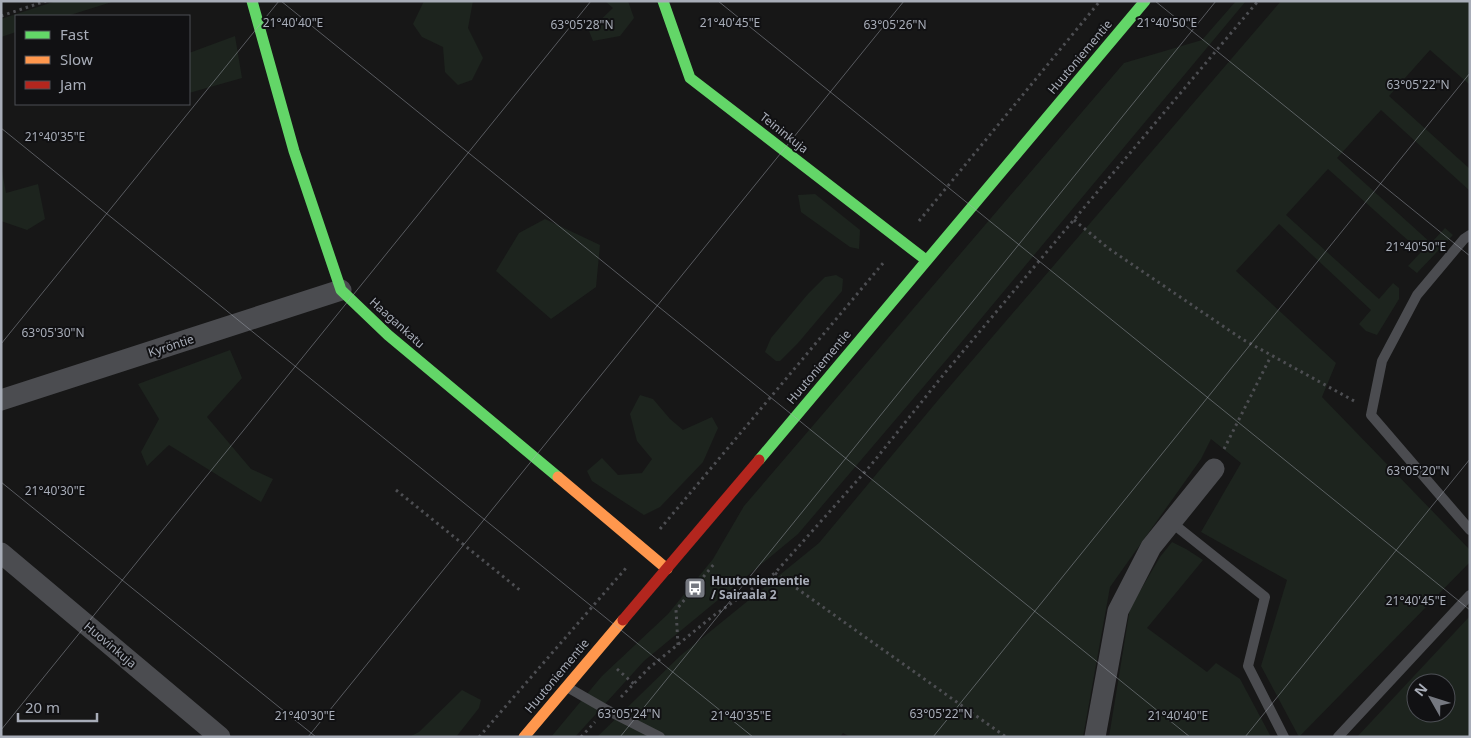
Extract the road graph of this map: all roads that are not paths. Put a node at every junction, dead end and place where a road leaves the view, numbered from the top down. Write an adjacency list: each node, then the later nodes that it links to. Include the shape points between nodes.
1 (252, 1): 6 (street, Haagankatu, via 294,151)
2 (663, 1): 5 (street, Teininkuja, via 690,78)
3 (1146, 1): 5 (street, Huutoniementie)
4 (1470, 235): 10 (lane, via 1417,295 1382,361 1371,415)
5 (926, 260): 12 (street, Huutoniementie)
6 (341, 290): 7 (street, Kyröntie); 12 (street, Haagankatu, via 388,335)
7 (1, 400)
8 (1214, 469): 9 (street)
9 (1171, 522): 18 (street, via 1151,547 1118,611); 19 (lane, via 1265,597 1248,666)
10 (1470, 530)
11 (1, 553): 15 (street, Huovinkuja)
12 (667, 569): 14 (street, Huutoniementie)
13 (1470, 595): 20 (lane)
14 (566, 687): 16 (street, Huutoniementie); 17 (lane)
15 (220, 737)
16 (524, 737)
17 (660, 737)
18 (1095, 737)
19 (1284, 737)
20 (1338, 737)

